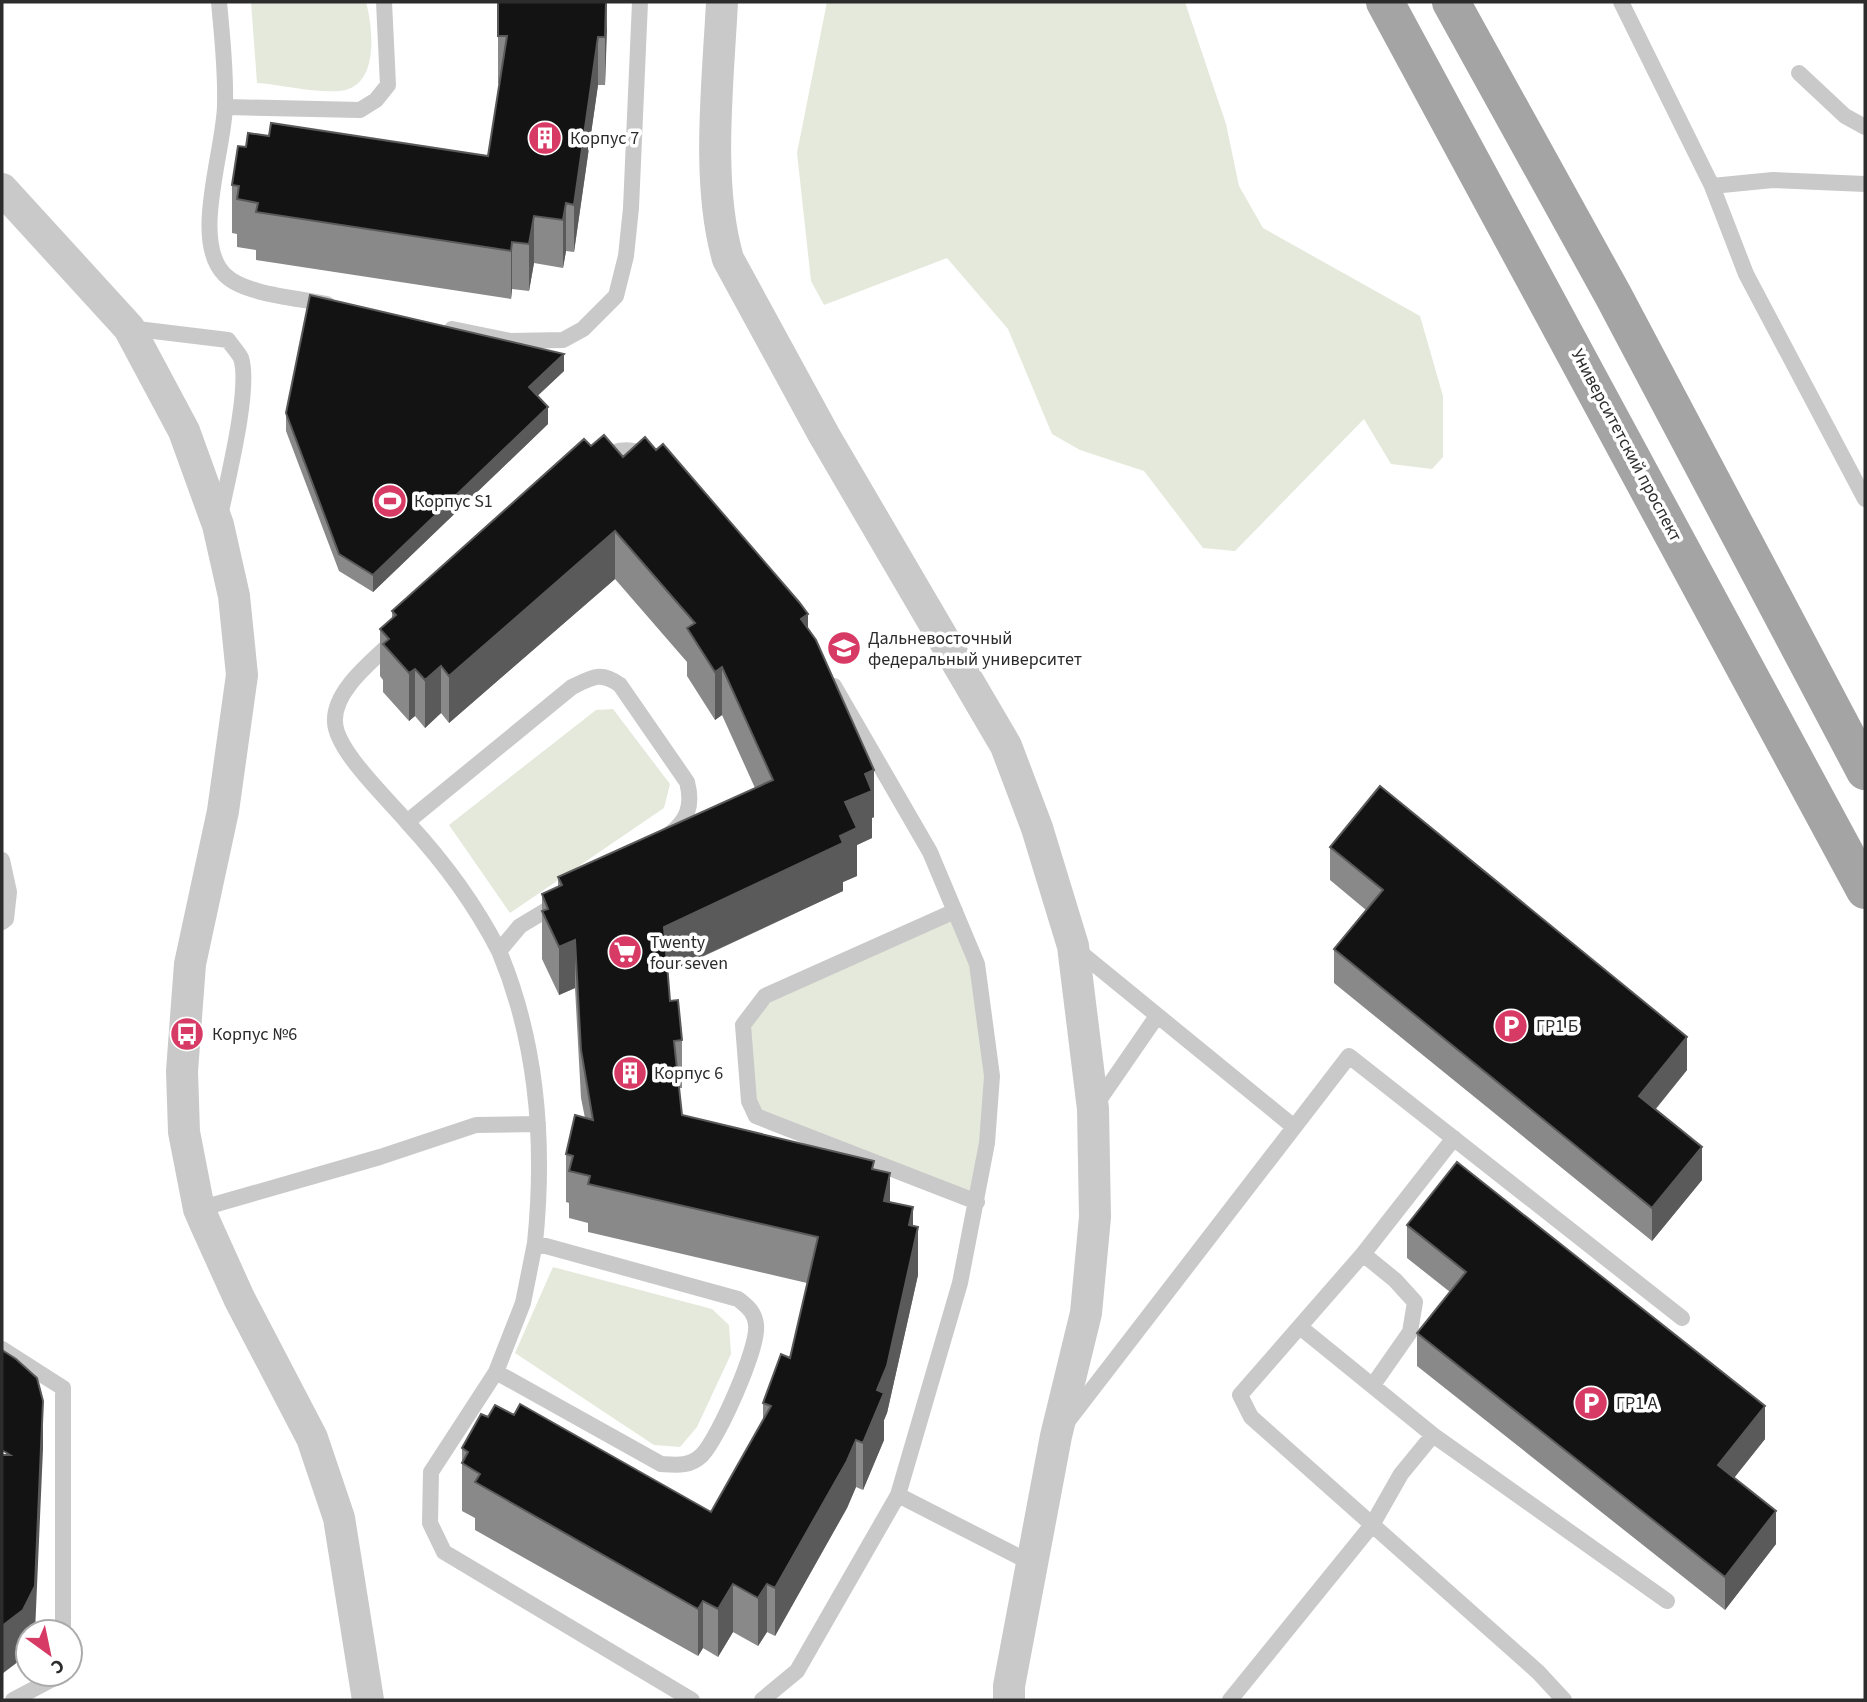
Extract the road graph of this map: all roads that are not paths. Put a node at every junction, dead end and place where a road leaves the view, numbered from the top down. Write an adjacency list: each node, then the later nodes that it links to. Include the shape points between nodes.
1 (219, 2): 9 (lane)
2 (384, 2): 9 (lane, via 388,85 376,100 360,110)
3 (640, 2): 15 (lane, via 631,208 616,296 583,329 563,340 511,341)
4 (722, 2): 31 (street, via 717,194 728,259 824,435 1006,746)
5 (1385, 2): 27 (main road, Университетский проспект)
6 (1451, 2): 23 (main road, via 1613,295)
7 (1621, 2): 12 (lane)
8 (1800, 73): 10 (lane, via 1845,116)
9 (226, 107): 14 (lane, via 211,220 213,261 227,277 247,288)
10 (1865, 127)
11 (1865, 184): 12 (lane, via 1773,180)
12 (1712, 186): 19 (lane, via 1746,274)
13 (2, 189): 16 (street)
14 (340, 306)
15 (432, 325)
16 (129, 328): 20 (street, via 184,431); 20 (lane, via 228,340 240,356 238,426)
17 (657, 462): 18 (lane, via 636,450 622,451 609,453)
18 (582, 471)
19 (1865, 499)
20 (218, 525): 39 (street, via 234,596 242,675 223,811 190,964 184,1132)
21 (408, 627): 24 (lane, via 357,676 341,699 335,722 343,746)
22 (824, 670): 29 (lane, via 929,852)
23 (1865, 771)
24 (407, 822): 25 (lane, via 572,687 595,675 620,685 687,782 692,800 688,813 677,829); 32 (lane, via 449,868)
25 (657, 843)
26 (2, 860): 30 (lane, via 9,892)
27 (1865, 890)
28 (577, 892): 32 (lane, via 520,926)
29 (954, 911): 38 (lane, via 977,964 992,1076); 38 (lane, via 765,996 743,1025 749,1101 756,1115 771,1122)
30 (2, 922)
31 (1073, 946): 33 (lane); 34 (street)
32 (499, 951): 35 (lane, via 519,997)
33 (1157, 1016): 34 (lane); 36 (lane)
34 (1093, 1109): 48 (street, via 1095,1217 1086,1313)
35 (538, 1124): 39 (lane, via 476,1125); 40 (lane, via 541,1187)
36 (1294, 1127): 37 (lane, via 1349,1056); 48 (lane)
37 (1454, 1138): 41 (lane); 42 (lane)
38 (977, 1202): 49 (lane, via 961,1283)
39 (199, 1209): 56 (street, via 239,1298 312,1438 339,1518)
40 (535, 1243): 45 (lane, via 523,1303); 45 (lane, via 738,1299 750,1309 756,1323 755,1345 715,1437 701,1456 682,1466 661,1464)
41 (1363, 1254): 43 (lane); 46 (lane, via 1415,1302 1410,1332)
42 (1682, 1318)
43 (1300, 1327): 46 (lane); 50 (lane, via 1240,1395 1251,1417)
44 (2, 1349): 53 (lane, via 63,1388)
45 (496, 1372): 57 (lane, via 431,1472 430,1523 444,1552)
46 (1373, 1385): 47 (lane)
47 (1433, 1435): 50 (lane, via 1401,1474); 52 (lane)
48 (1056, 1436): 51 (street)
49 (898, 1495): 51 (lane); 58 (lane, via 797,1671)
50 (1372, 1525): 60 (lane); 61 (lane)
51 (1031, 1563): 59 (street)
52 (1667, 1601)
53 (63, 1618)
54 (36, 1688): 55 (lane)
55 (13, 1700)
56 (368, 1700)
57 (692, 1700)
58 (762, 1700)
59 (1009, 1700)
60 (1230, 1700)
61 (1564, 1700)

